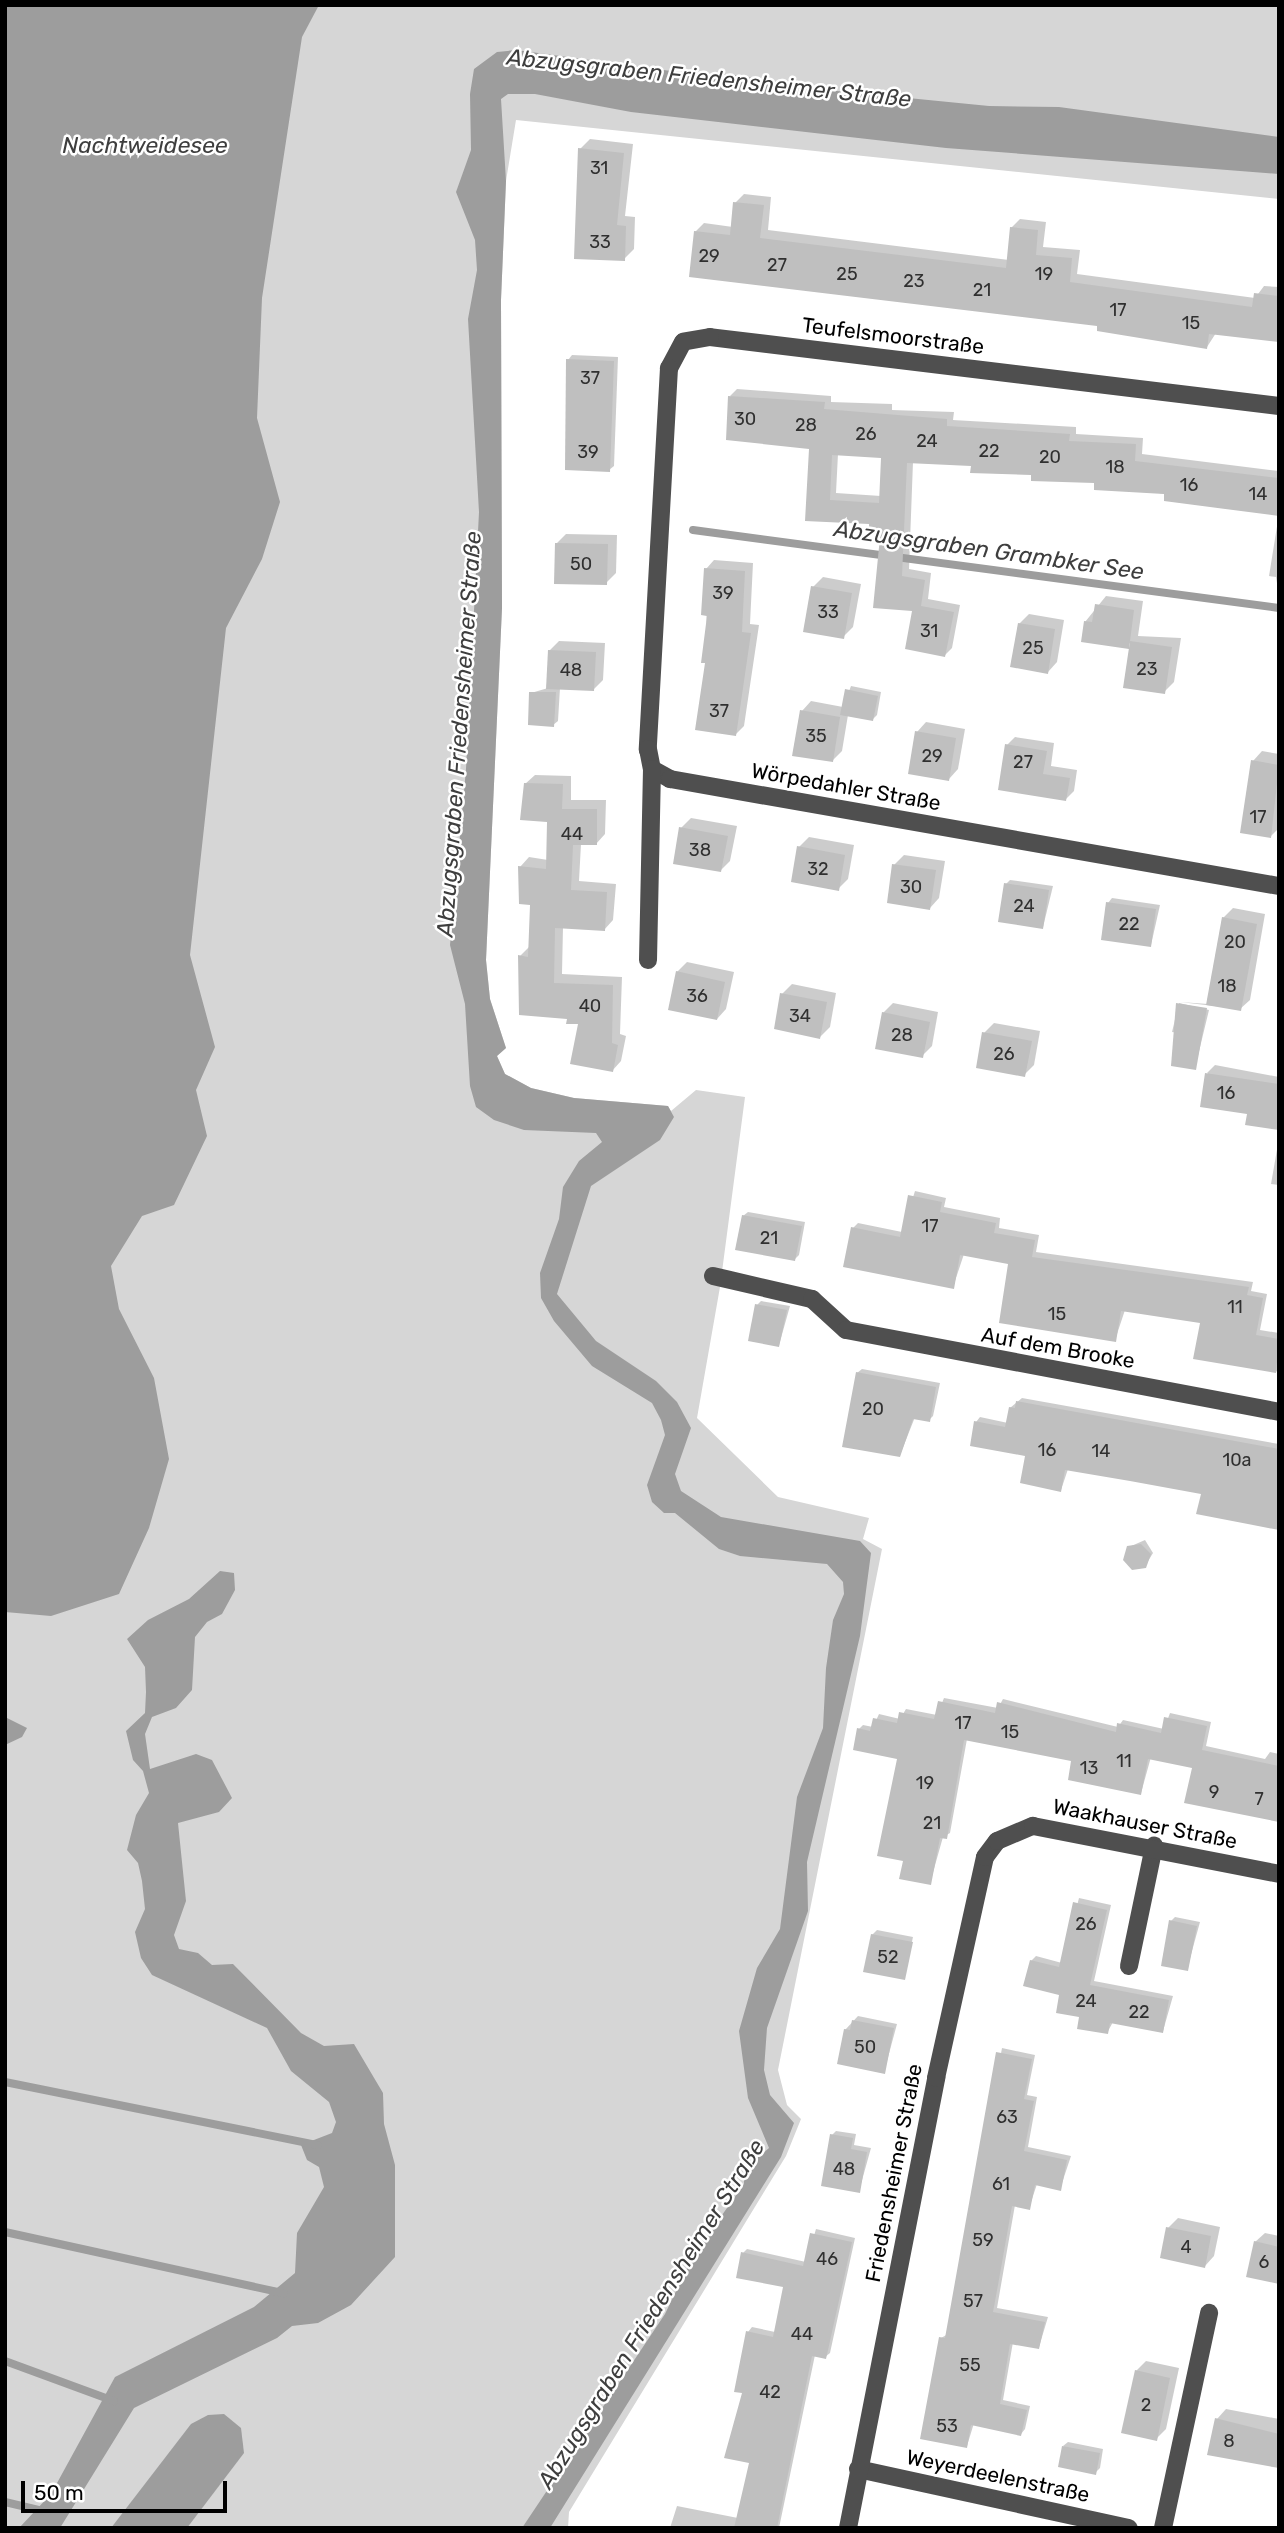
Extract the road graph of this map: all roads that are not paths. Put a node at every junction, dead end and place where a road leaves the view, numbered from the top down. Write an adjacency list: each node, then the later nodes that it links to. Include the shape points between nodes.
1 (1279, 406): 2 (street, Teufelsmoorstraße, via 710,337 683,342 669,368 648,748)
2 (652, 769): 3 (street, Wörpedahler Straße, via 670,779); 4 (street)
3 (1279, 886)
4 (649, 960)
5 (713, 1276): 6 (street, Auf dem Brooke, via 812,1298 846,1330)
6 (1279, 1412)
7 (1005, 1836): 8 (street, Waakhauser Straße, via 1032,1826); 12 (street, Friedensheimer Straße, via 985,1857 979,1876)
8 (1154, 1846): 9 (street, Waakhauser Straße); 10 (street)
9 (1279, 1874)
10 (1129, 1966)
11 (1209, 2313): 15 (street)
12 (858, 2469): 13 (street, Friedensheimer Straße); 14 (street, Weyerdeelenstraße)
13 (848, 2528)
14 (1129, 2528)
15 (1163, 2528)

